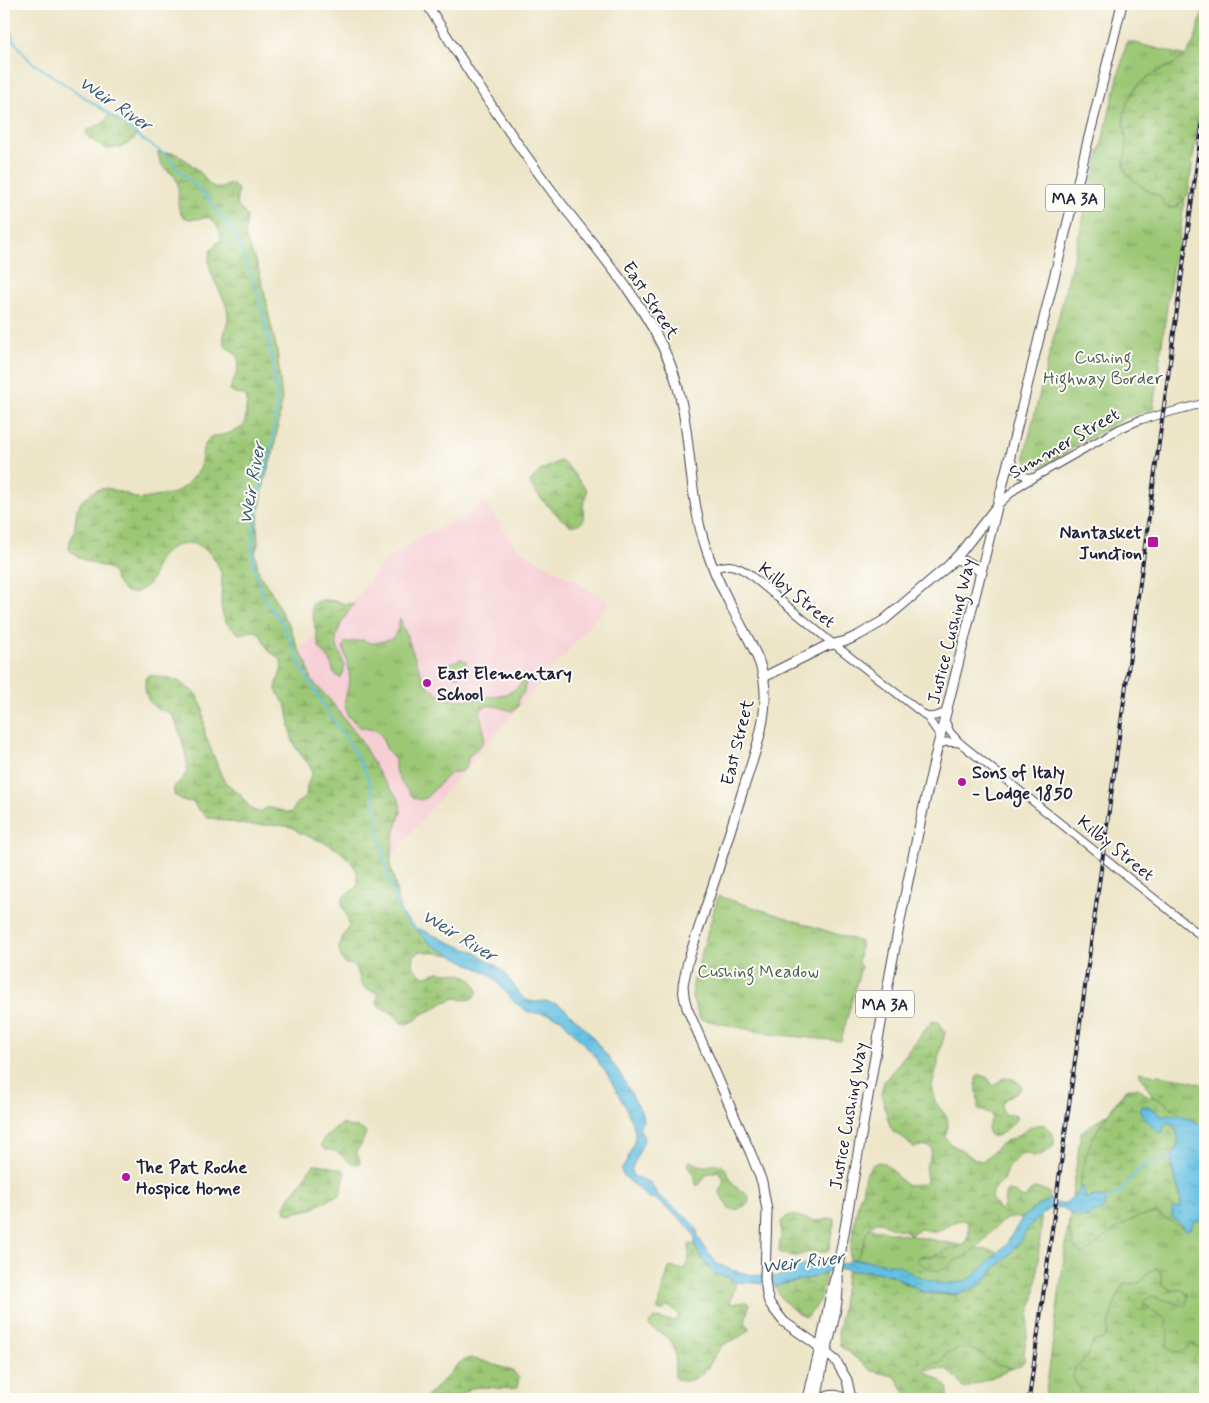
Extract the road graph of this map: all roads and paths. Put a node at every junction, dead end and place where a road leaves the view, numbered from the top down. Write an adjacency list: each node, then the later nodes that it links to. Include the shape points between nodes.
1 (427, 4): 8 (main road, East Street, via 505,127 633,297 664,350 677,382 696,510)
2 (1122, 4): 4 (main road, Justice Cushing Way / MA 3A)
3 (1205, 403): 5 (street, Summer Street, via 1128,424)
4 (1011, 457): 5 (street, via 1018,473); 6 (main road, Justice Cushing Way / MA 3A)
5 (1033, 478): 6 (street, Summer Street, via 1018,486)
6 (999, 504): 7 (main road, Summer Street); 9 (main road, Justice Cushing Way / MA 3A)
7 (955, 559): 9 (main road, via 970,563); 10 (main road, Summer Street, via 877,626)
8 (714, 568): 10 (street, Kilby Street, via 728,565 744,571); 11 (main road, East Street, via 728,602 756,652)
9 (982, 573): 12 (main road, Justice Cushing Way / MA 3A)
10 (834, 644): 11 (main road, Summer Street); 13 (street, Kilby Street)
11 (764, 676): 17 (main road, East Street, via 761,726 688,961 683,991 692,1021 762,1182 767,1210 765,1270 767,1295 772,1308 784,1322)
12 (946, 716): 13 (street); 14 (main road, Justice Cushing Way / MA 3A); 15 (street, Kilby Street, via 950,732)
13 (927, 717): 14 (street, Kilby Street)
14 (939, 741): 15 (street); 17 (main road, Justice Cushing Way / MA 3A, via 898,934 838,1268 839,1286 832,1332)
15 (960, 743): 16 (street, Kilby Street)
16 (1205, 939)
17 (823, 1350): 18 (main road, Justice Cushing Way / MA 3A); 19 (main road, Justice Cushing Way / MA 3A); 22 (main road, East Street, via 846,1376)
18 (808, 1399)
19 (817, 1399)
20 (822, 1399): 21 (main road, via 832,1394)
21 (845, 1399)
22 (852, 1399)

